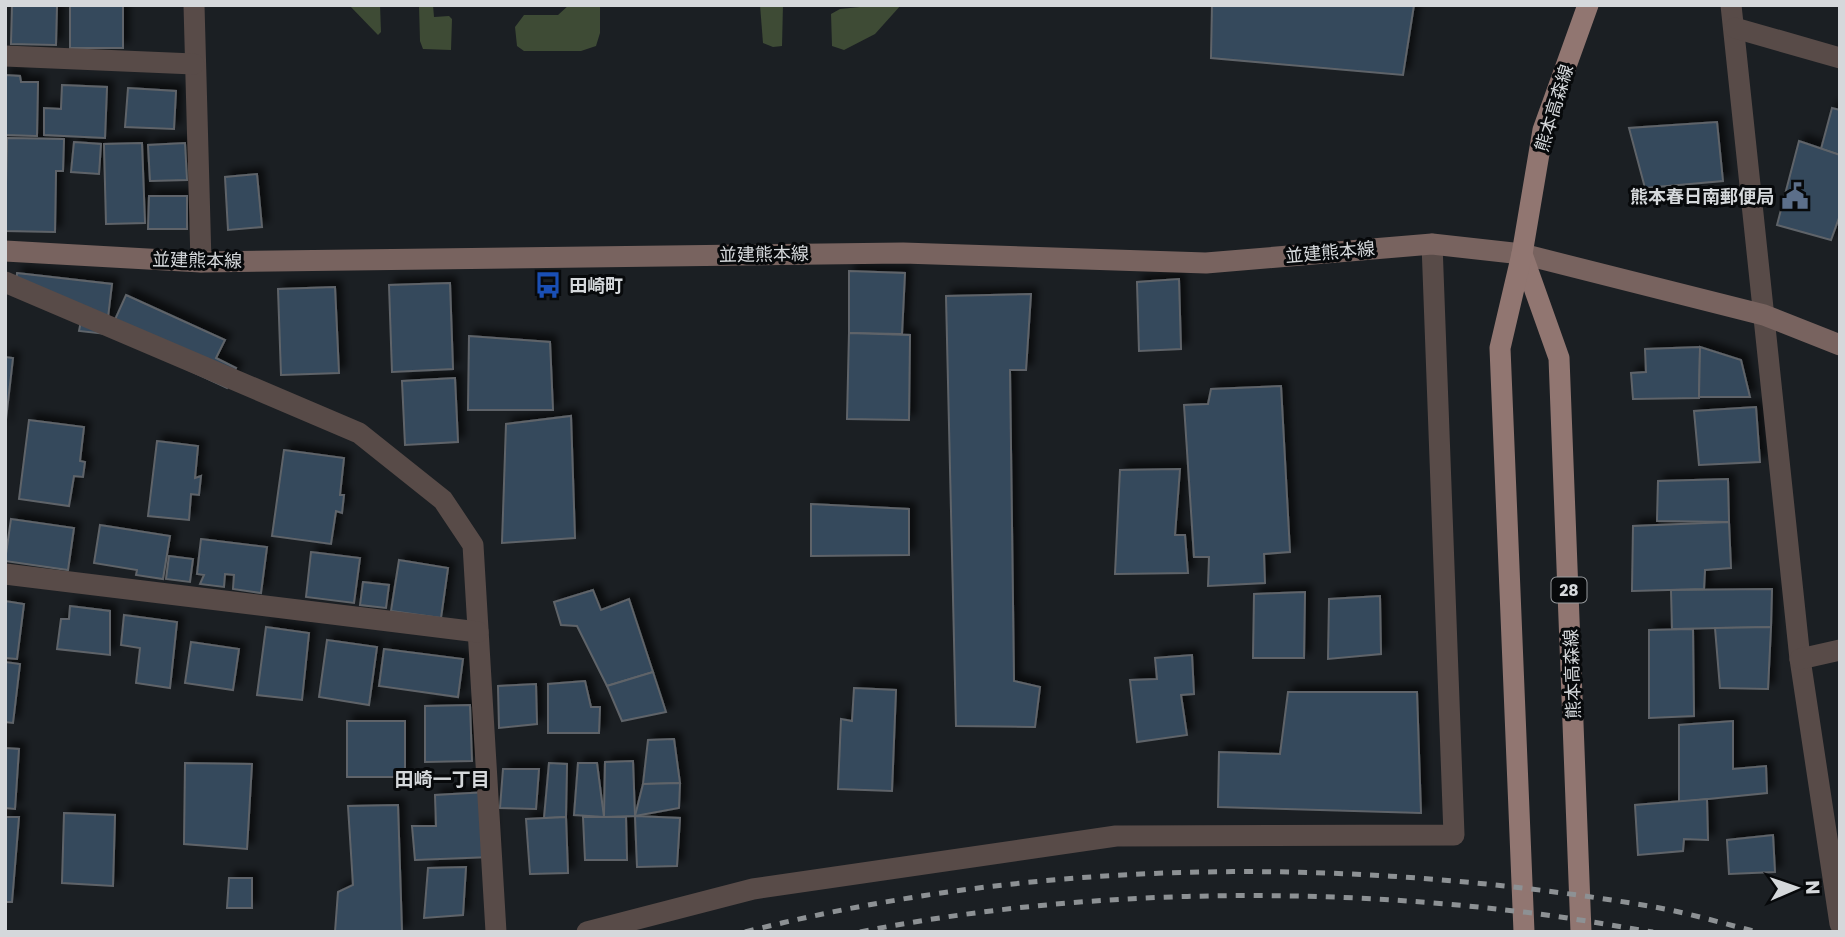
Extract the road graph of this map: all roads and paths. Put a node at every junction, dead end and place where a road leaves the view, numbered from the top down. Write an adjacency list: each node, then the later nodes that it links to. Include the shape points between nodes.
1 (194, 5): 7 (street)
2 (1588, 5): 10 (main road, 熊本高森線 / 28, via 1543,130)
3 (1731, 5): 4 (street)
4 (1735, 28): 6 (street); 13 (street)
5 (5, 56): 7 (street)
6 (1840, 58)
7 (194, 64): 11 (street)
8 (1432, 244): 10 (main road, 並建熊本線); 11 (main road, 並建熊本線, via 1206,263 903,253); 21 (street, via 1454,835 1116,836 753,889)
9 (5, 251): 11 (main road, 並建熊本線)
10 (1522, 254): 13 (main road, 並建熊本線); 22 (main road, 熊本高森線 / 28, via 1500,348); 23 (main road, 熊本高森線 / 28, via 1559,358)
11 (201, 262)
12 (5, 282): 16 (street, via 359,433 443,500 473,545)
13 (1764, 315): 14 (main road, 並建熊本線); 18 (street)
14 (1840, 345)
15 (5, 574): 16 (street)
16 (478, 632): 20 (street)
17 (1840, 650): 18 (street)
18 (1800, 659): 19 (street)
19 (1840, 924)
20 (496, 932)
21 (587, 932)
22 (1524, 932)
23 (1581, 932)

